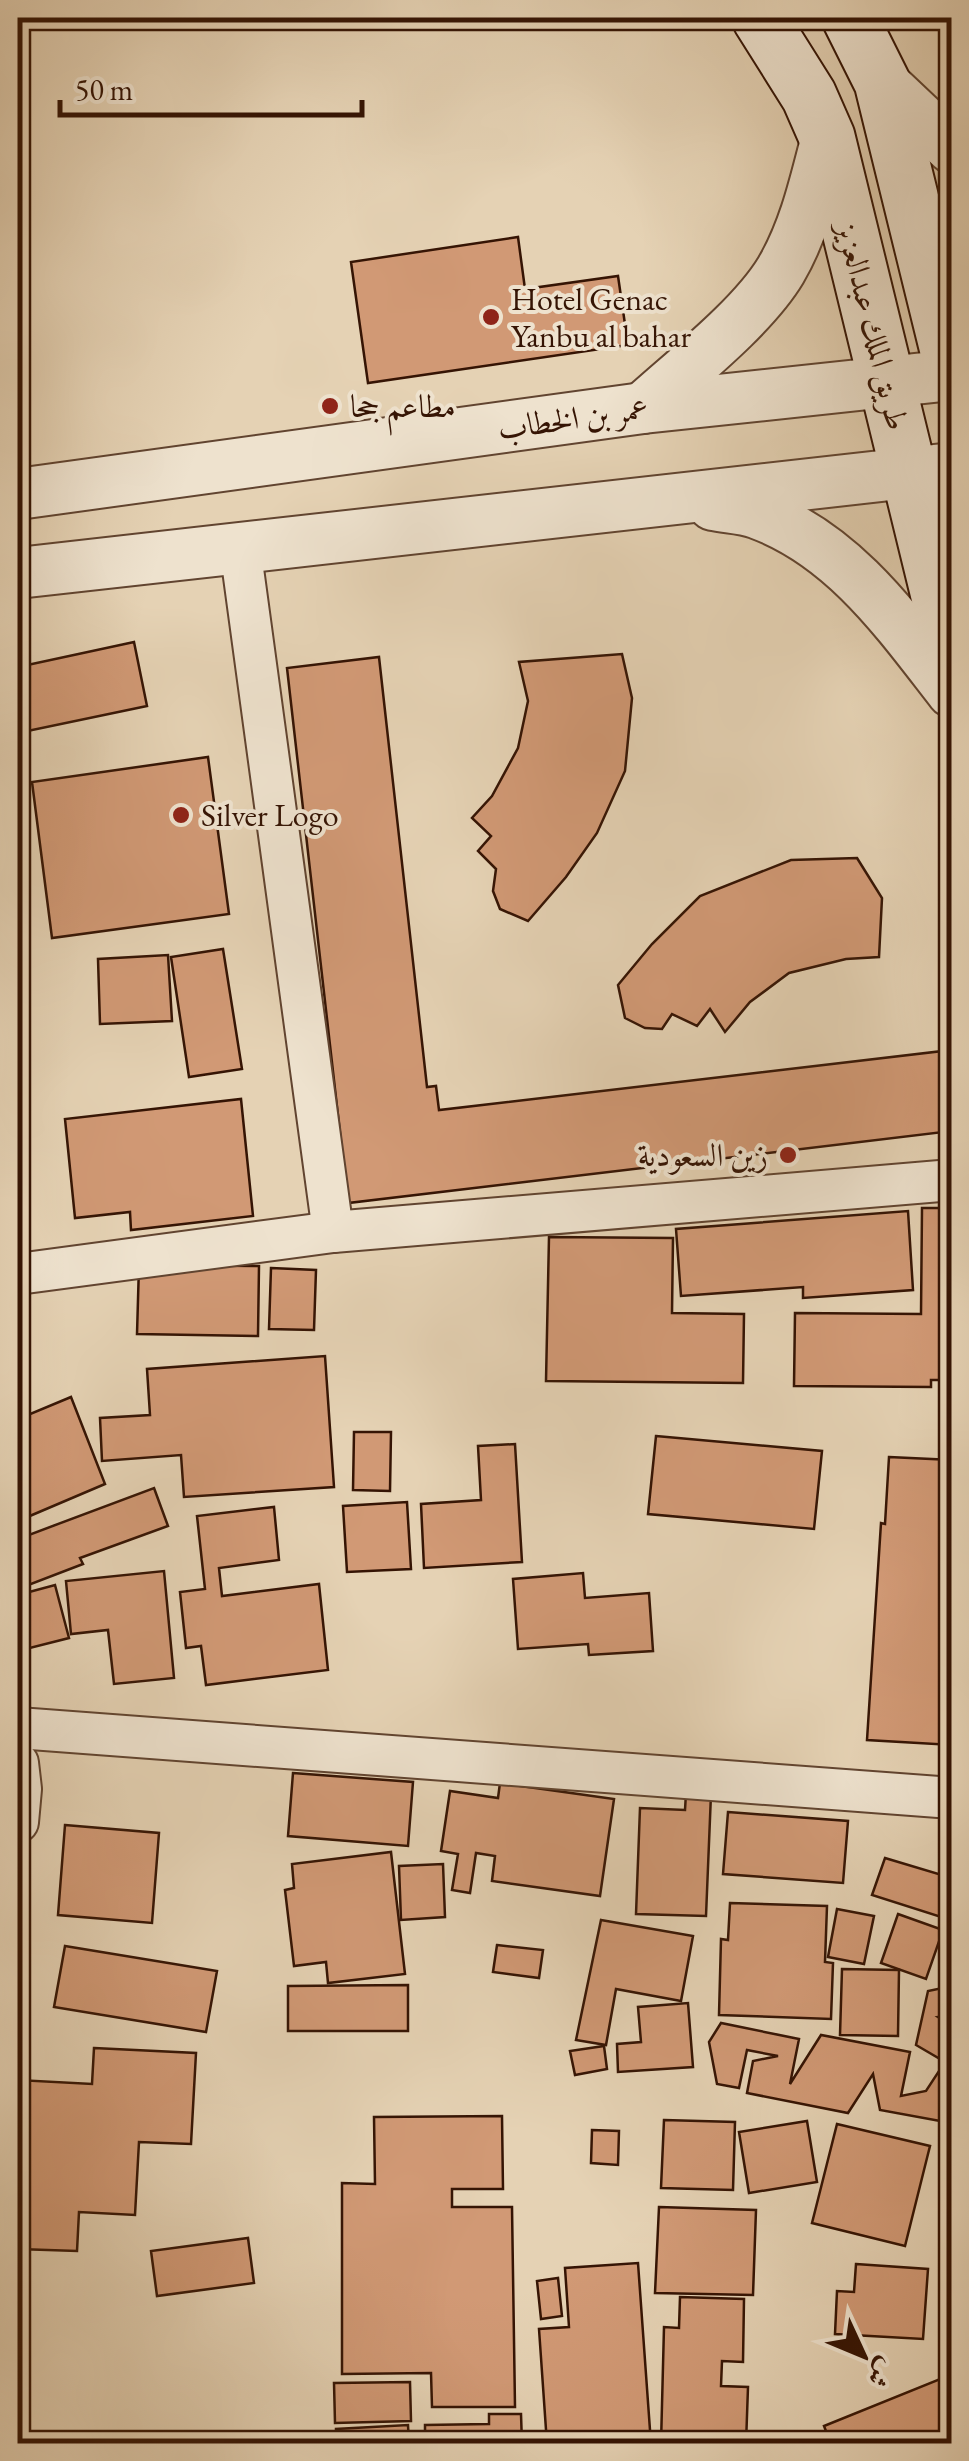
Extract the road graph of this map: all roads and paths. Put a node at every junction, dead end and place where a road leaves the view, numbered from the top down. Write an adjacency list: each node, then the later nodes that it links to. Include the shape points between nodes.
1 (760, 18): 4 (main road, طريق الملك عبدالعزيز)
2 (850, 18): 3 (main road, طريق الملك عبدالعزيز)
3 (882, 82): 5 (street); 6 (main road, طريق الملك عبدالعزيز)
4 (827, 137): 8 (main road, طريق الملك عبدالعزيز); 9 (street, via 807,216 780,272 733,327)
5 (952, 148)
6 (952, 366)
7 (952, 375): 8 (street, عمر بن الخطاب)
8 (886, 382): 9 (street, عمر بن الخطاب); 10 (main road, طريق الملك عبدالعزيز)
9 (643, 408): 11 (street, عمر بن الخطاب)
10 (930, 470): 12 (street); 15 (main road, طريق الملك عبدالعزيز)
11 (18, 494)
12 (674, 499): 13 (street); 16 (street, via 756,512 826,551 884,605)
13 (240, 547): 14 (street); 18 (street)
14 (18, 573)
15 (952, 649)
16 (952, 692)
17 (952, 1180): 18 (street)
18 (333, 1232): 19 (street)
19 (18, 1274)
20 (18, 1728): 22 (street)
21 (18, 1762): 23 (street)
22 (952, 1798)
23 (18, 1822)

